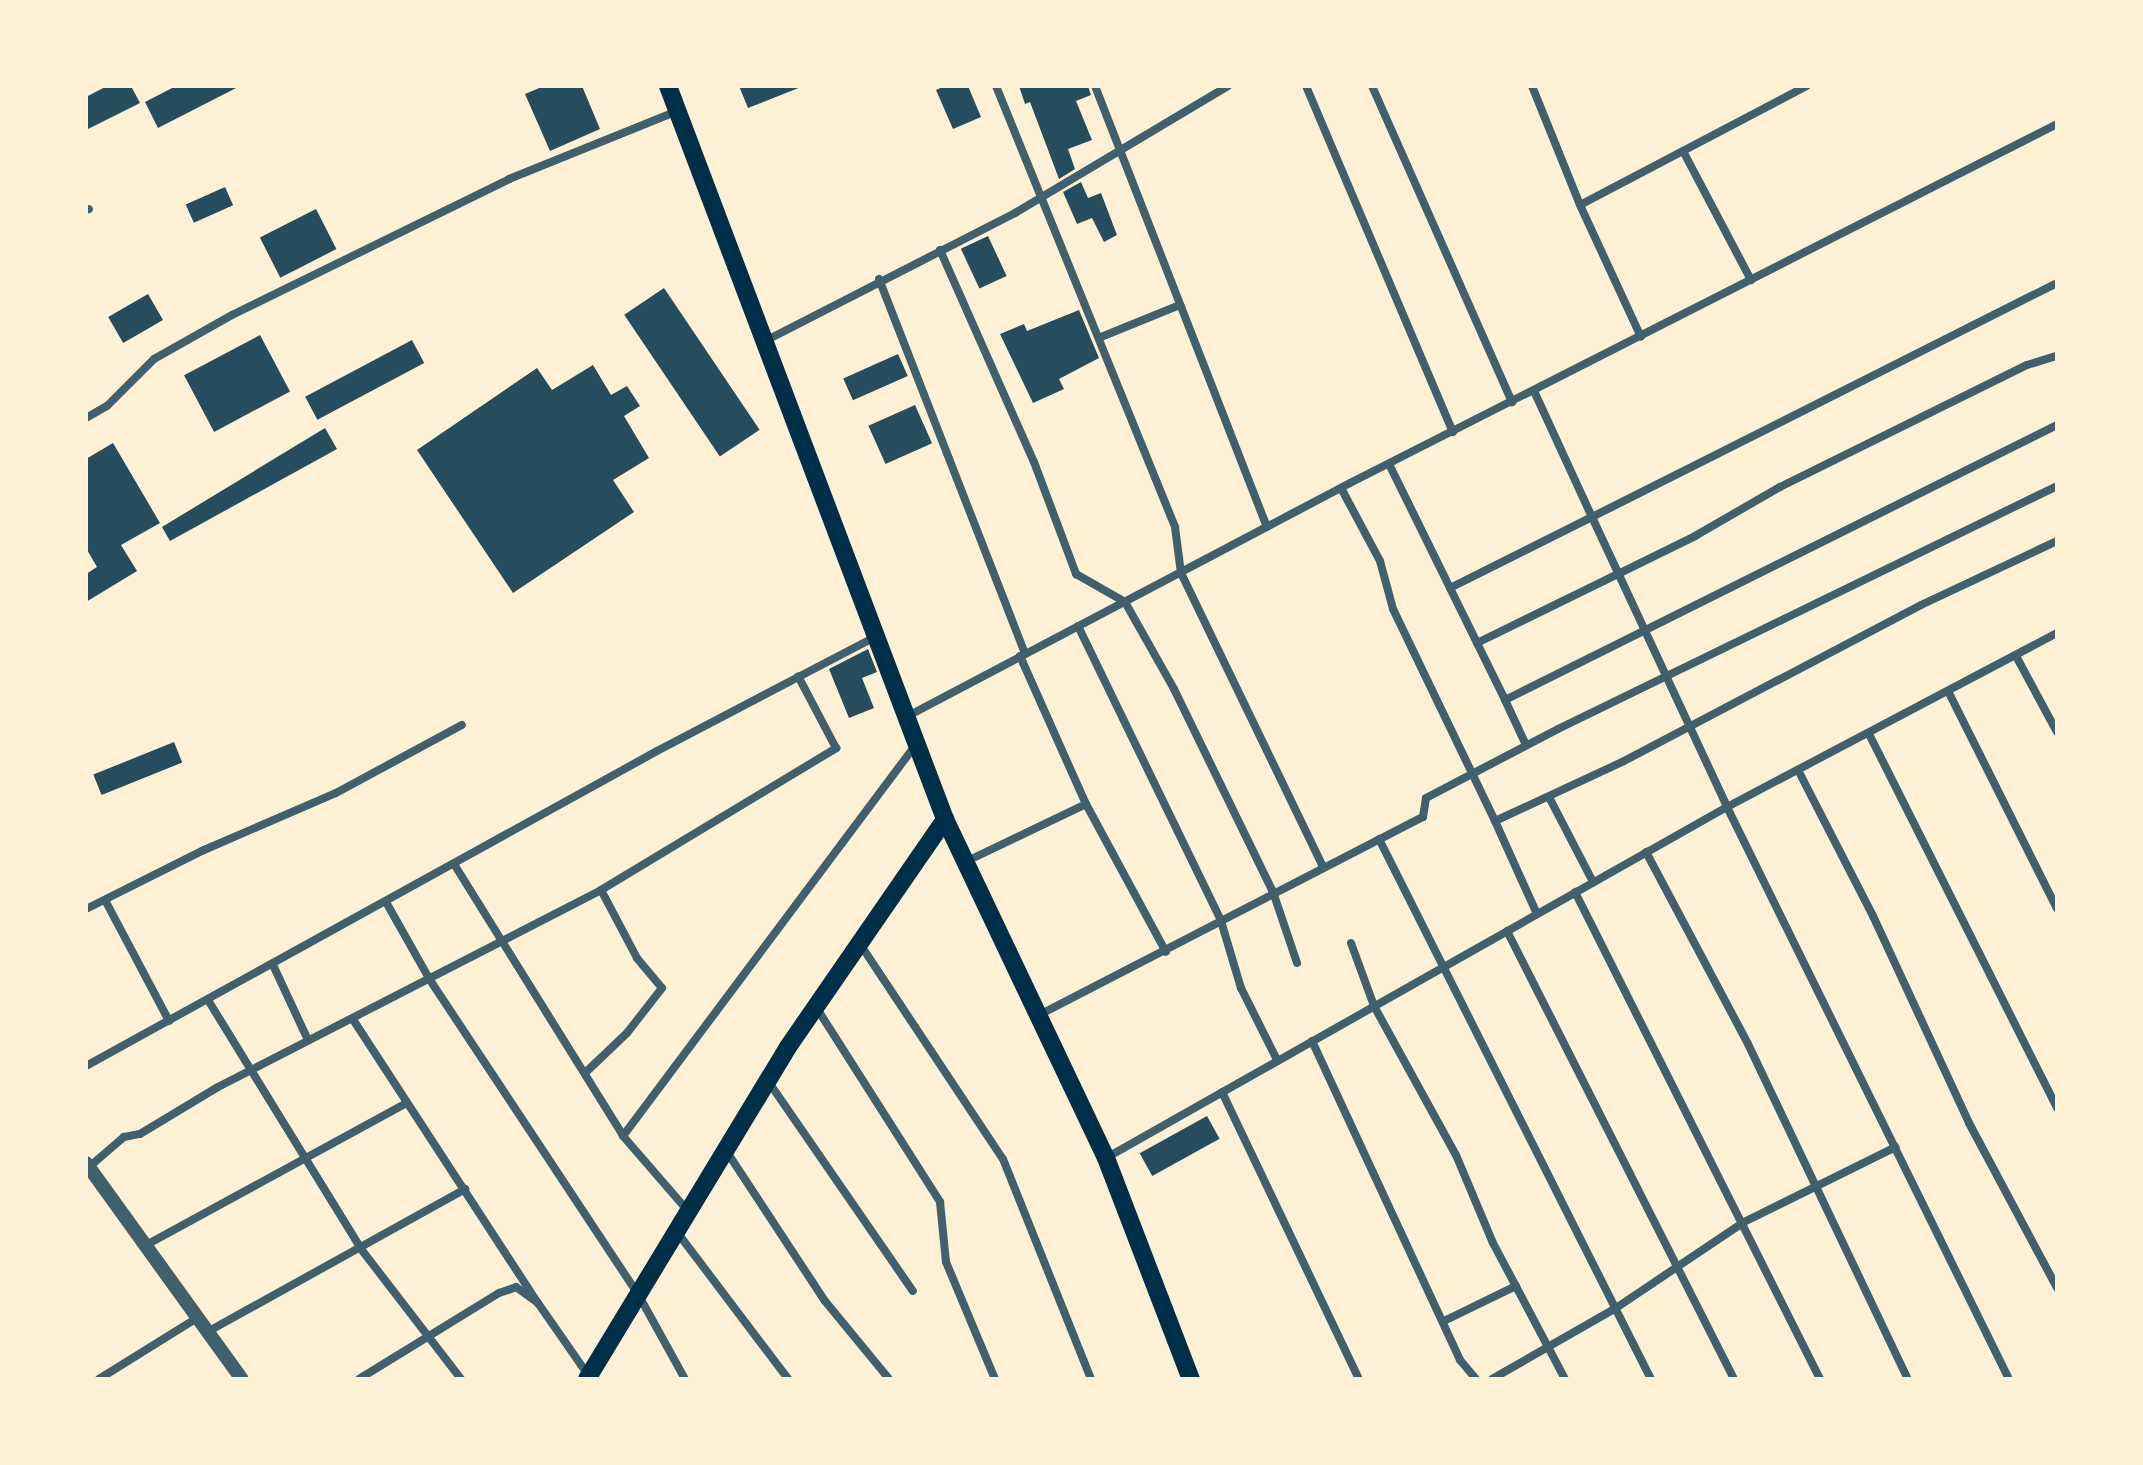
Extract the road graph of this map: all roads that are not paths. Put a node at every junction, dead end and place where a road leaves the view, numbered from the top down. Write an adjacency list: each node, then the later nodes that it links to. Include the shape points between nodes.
1 (668, 86): 9 (main road)
2 (996, 86): 13 (street)
3 (1095, 86): 11 (street)
4 (1228, 86): 11 (street)
5 (1306, 86): 28 (street)
6 (1372, 86): 25 (street)
7 (1532, 86): 14 (street)
8 (1807, 86): 12 (street)
9 (677, 111): 22 (main road); 26 (street, via 509,179 232,315 154,359 107,406)
10 (2057, 124): 17 (street)
11 (1121, 151): 13 (street); 19 (street)
12 (1683, 151): 14 (street); 17 (street)
13 (1043, 197): 15 (street); 20 (street)
14 (1580, 205): 21 (street)
15 (940, 250): 16 (street); 38 (street, via 1034,462 1076,574)
16 (879, 279): 22 (street); 44 (street)
17 (1751, 280): 21 (street)
18 (2057, 283): 32 (street)
19 (1180, 305): 20 (street); 33 (street)
20 (1101, 337): 36 (street, via 1175,527)
21 (1641, 337): 24 (street)
22 (764, 341): 42 (main road)
23 (2057, 356): 35 (street, via 2027,365)
24 (1534, 391): 25 (street); 32 (street)
25 (1512, 402): 28 (street)
26 (86, 418)
27 (2057, 425): 40 (street)
28 (1453, 432): 29 (street)
29 (1389, 464): 31 (street); 37 (street)
30 (2057, 486): 47 (street)
31 (1341, 488): 33 (street); 58 (street, via 1380,561 1393,609)
32 (1592, 517): 35 (street); 37 (street)
33 (1267, 527): 36 (street)
34 (2057, 541): 52 (street)
35 (1617, 572): 40 (street); 43 (street)
36 (1181, 573): 38 (street); 68 (street)
37 (1450, 588): 43 (street)
38 (1125, 602): 39 (street); 71 (street, via 1174,689)
39 (1078, 626): 44 (street); 78 (street)
40 (1645, 633): 47 (street); 49 (street)
41 (2057, 633): 45 (street)
42 (876, 636): 46 (street); 50 (main road)
43 (1477, 643): 49 (street)
44 (1022, 655): 50 (street); 60 (street)
45 (2016, 656): 48 (street); 53 (street)
46 (798, 676): 67 (street); 70 (street, via 836,748)
47 (1664, 676): 52 (street); 56 (street)
48 (1949, 693): 54 (street); 76 (street)
49 (1505, 700): 56 (street)
50 (906, 717): 55 (main road)
51 (462, 725): 73 (street, via 336,793)
52 (1688, 727): 59 (street); 61 (street)
53 (2057, 732)
54 (1869, 734): 57 (street); 103 (street)
55 (916, 743): 62 (main road); 104 (street)
56 (1526, 745): 58 (street)
57 (1798, 770): 61 (street); 119 (street, via 1855,878 1969,1123)
58 (1473, 773): 63 (street); 64 (street, via 1426,798 1423,817)
59 (1549, 797): 63 (street); 69 (street)
60 (1086, 804): 66 (street); 83 (street)
61 (1727, 807): 65 (street); 105 (street)
62 (945, 819): 66 (main road); 82 (main road)
63 (1495, 821): 77 (street)
64 (1379, 839): 68 (street); 86 (street)
65 (1646, 852): 69 (street); 111 (street, via 1748,1044)
66 (965, 862): 91 (main road)
67 (454, 864): 74 (street); 80 (street)
68 (1323, 867): 71 (street)
69 (1593, 882): 72 (street)
70 (601, 890): 80 (street); 98 (street, via 637,958 662,988 627,1033)
71 (1273, 892): 78 (street); 84 (street)
72 (1575, 892): 77 (street); 113 (street)
73 (105, 900): 75 (street); 92 (street)
74 (386, 902): 85 (street); 87 (street)
75 (86, 909)
76 (2057, 909)
77 (1537, 914): 79 (street)
78 (1221, 921): 83 (street); 96 (street, via 1241,988)
79 (1507, 931): 86 (street); 117 (street)
80 (499, 942): 87 (street); 98 (street)
81 (1351, 943): 89 (street)
82 (859, 944): 90 (main road); 139 (street, via 1003,1159)
83 (1166, 952): 91 (street)
84 (1297, 963)
85 (273, 965): 88 (street); 94 (street)
86 (1442, 967): 89 (street); 123 (street)
87 (430, 980): 93 (street); 121 (street)
88 (208, 1000): 92 (street); 99 (street)
89 (1374, 1006): 95 (street); 118 (street, via 1456,1155)
90 (816, 1007): 100 (main road); 138 (street, via 940,1202 946,1262)
91 (1038, 1016): 107 (main road)
92 (169, 1021): 97 (street)
93 (354, 1021): 94 (street); 102 (street)
94 (308, 1040): 99 (street)
95 (1312, 1041): 96 (street); 124 (street, via 1312,1051)
96 (1277, 1060): 101 (street)
97 (86, 1066)
98 (585, 1073): 104 (street)
99 (249, 1074): 108 (street); 109 (street, via 140,1134 124,1137)
100 (768, 1080): 106 (main road); 120 (street)
101 (1222, 1092): 107 (street); 141 (street)
102 (405, 1104): 108 (street); 110 (street)
103 (2057, 1108)
104 (623, 1136): 112 (street)
105 (1896, 1147): 111 (street); 149 (street)
106 (726, 1150): 112 (main road); 137 (street, via 825,1301)
107 (1106, 1158): 140 (main road)
108 (303, 1161): 115 (street); 116 (street)
109 (87, 1169): 115 (street); 125 (street)
110 (465, 1189): 116 (street); 122 (street)
111 (1813, 1189): 113 (street); 148 (street)
112 (689, 1211): 114 (main road)
113 (1744, 1222): 117 (street); 147 (street)
114 (676, 1232): 121 (main road); 136 (street)
115 (148, 1244): 126 (street)
116 (361, 1249): 126 (street); 127 (street)
117 (1679, 1265): 123 (street); 146 (street)
118 (1516, 1286): 124 (street); 128 (street)
119 (2057, 1288)
120 (913, 1291)
121 (638, 1294): 129 (main road); 135 (street)
122 (538, 1303): 127 (street, via 516,1287); 129 (street)
123 (1616, 1308): 128 (street); 145 (street)
124 (1446, 1320): 142 (street, via 1460,1360)
125 (192, 1321): 130 (street); 131 (street)
126 (209, 1331): 132 (street)
127 (427, 1336): 133 (street); 134 (street)
128 (1548, 1346): 143 (street); 144 (street)
129 (588, 1378)
130 (99, 1379)
131 (232, 1379)
132 (242, 1379)
133 (359, 1379)
134 (461, 1379)
135 (685, 1379)
136 (788, 1379)
137 (889, 1379)
138 (995, 1379)
139 (1091, 1379)
140 (1191, 1379)
141 (1359, 1379)
142 (1476, 1379)
143 (1492, 1379)
144 (1565, 1379)
145 (1651, 1379)
146 (1734, 1379)
147 (1820, 1379)
148 (1908, 1379)
149 (2009, 1379)

